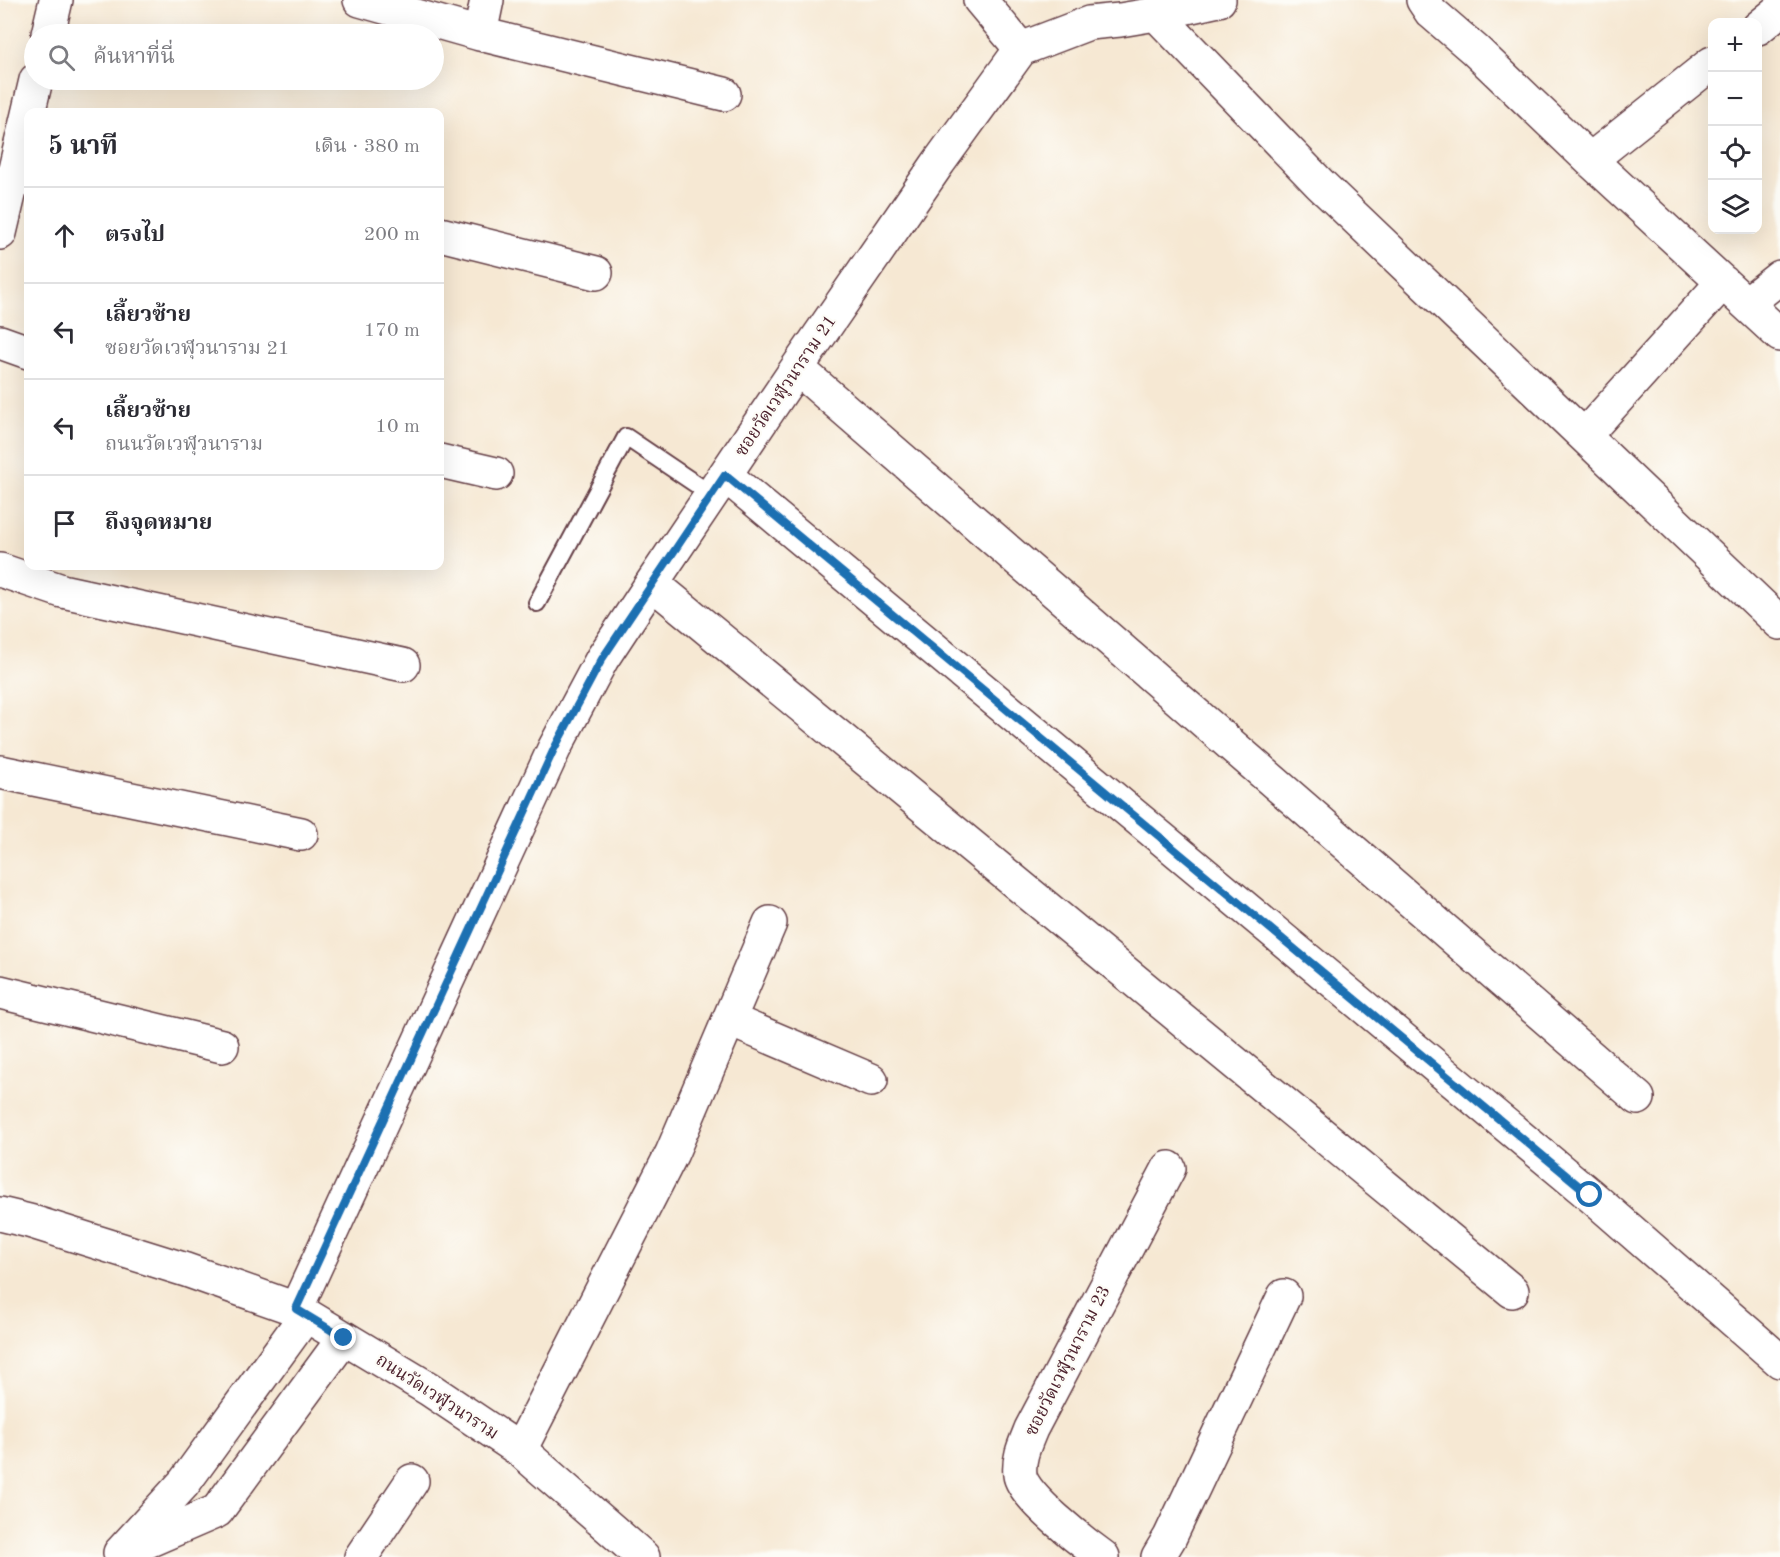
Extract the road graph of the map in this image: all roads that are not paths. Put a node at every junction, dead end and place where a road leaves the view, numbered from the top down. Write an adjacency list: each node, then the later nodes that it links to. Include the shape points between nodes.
1 (56, 0): 9 (street)
2 (360, 0): 11 (street)
3 (487, 0): 11 (street)
4 (980, 0): 12 (street)
5 (1219, 0): 8 (street)
6 (1423, 0): 19 (street, via 1431,12)
7 (1780, 10): 10 (street)
8 (1156, 14): 12 (street, via 1089,23); 30 (street, via 1320,184)
9 (50, 24)
10 (1762, 25)
11 (480, 34): 15 (street)
12 (1021, 50): 29 (street, ซอยวัดเวฬุวนาราม 21)
13 (1708, 67): 19 (street)
14 (32, 90): 16 (street)
15 (723, 94)
16 (25, 108)
17 (24, 112): 18 (street)
18 (17, 130): 20 (street)
19 (1590, 160): 24 (street)
20 (0, 233)
21 (444, 235): 22 (street)
22 (596, 273)
23 (1780, 277): 25 (street)
24 (1723, 282): 25 (street); 30 (street)
25 (1747, 303): 26 (street)
26 (1780, 335)
27 (0, 342): 28 (street)
28 (24, 351)
29 (797, 368): 33 (street, ซอยวัดเวฬุวนาราม 21); 46 (street)
30 (1584, 436): 37 (street)
31 (444, 461): 32 (street)
32 (496, 474)
33 (718, 485): 35 (street, ซอยวัดเวฬุวนาราม 21); 36 (lane, via 626,437); 53 (street, via 1590,1195)
34 (0, 570): 38 (street, via 62,591)
35 (652, 583): 49 (street); 51 (street, ซอยวัดเวฬุวนาราม 21, via 602,659 554,749)
36 (537, 603)
37 (1780, 622)
38 (403, 665)
39 (0, 772): 40 (street)
40 (301, 834)
41 (770, 923): 43 (street)
42 (0, 992): 44 (street)
43 (730, 1020): 45 (street); 54 (street, via 672,1153)
44 (222, 1046)
45 (871, 1080)
46 (1638, 1098)
47 (1169, 1167): 56 (street, ซอยวัดเวฬุวนาราม 23, via 1021,1453 1020,1477 1034,1498)
48 (0, 1214): 51 (street, ถนนวัดเวฬุวนาราม, via 186,1270)
49 (1512, 1291)
50 (1284, 1296): 60 (street)
51 (301, 1312): 52 (street, ถนนวัดเวฬุวนาราม); 57 (street, ซอยวัดเวฬุวนาราม 21, via 184,1483)
52 (344, 1338): 54 (street, ถนนวัดเวฬุวนาราม); 57 (street, via 218,1511)
53 (1780, 1361)
54 (520, 1450): 59 (street, ถนนวัดเวฬุวนาราม)
55 (412, 1481): 58 (street)
56 (1086, 1552)
57 (118, 1555)
58 (360, 1557)
59 (643, 1557)
60 (1158, 1557)

